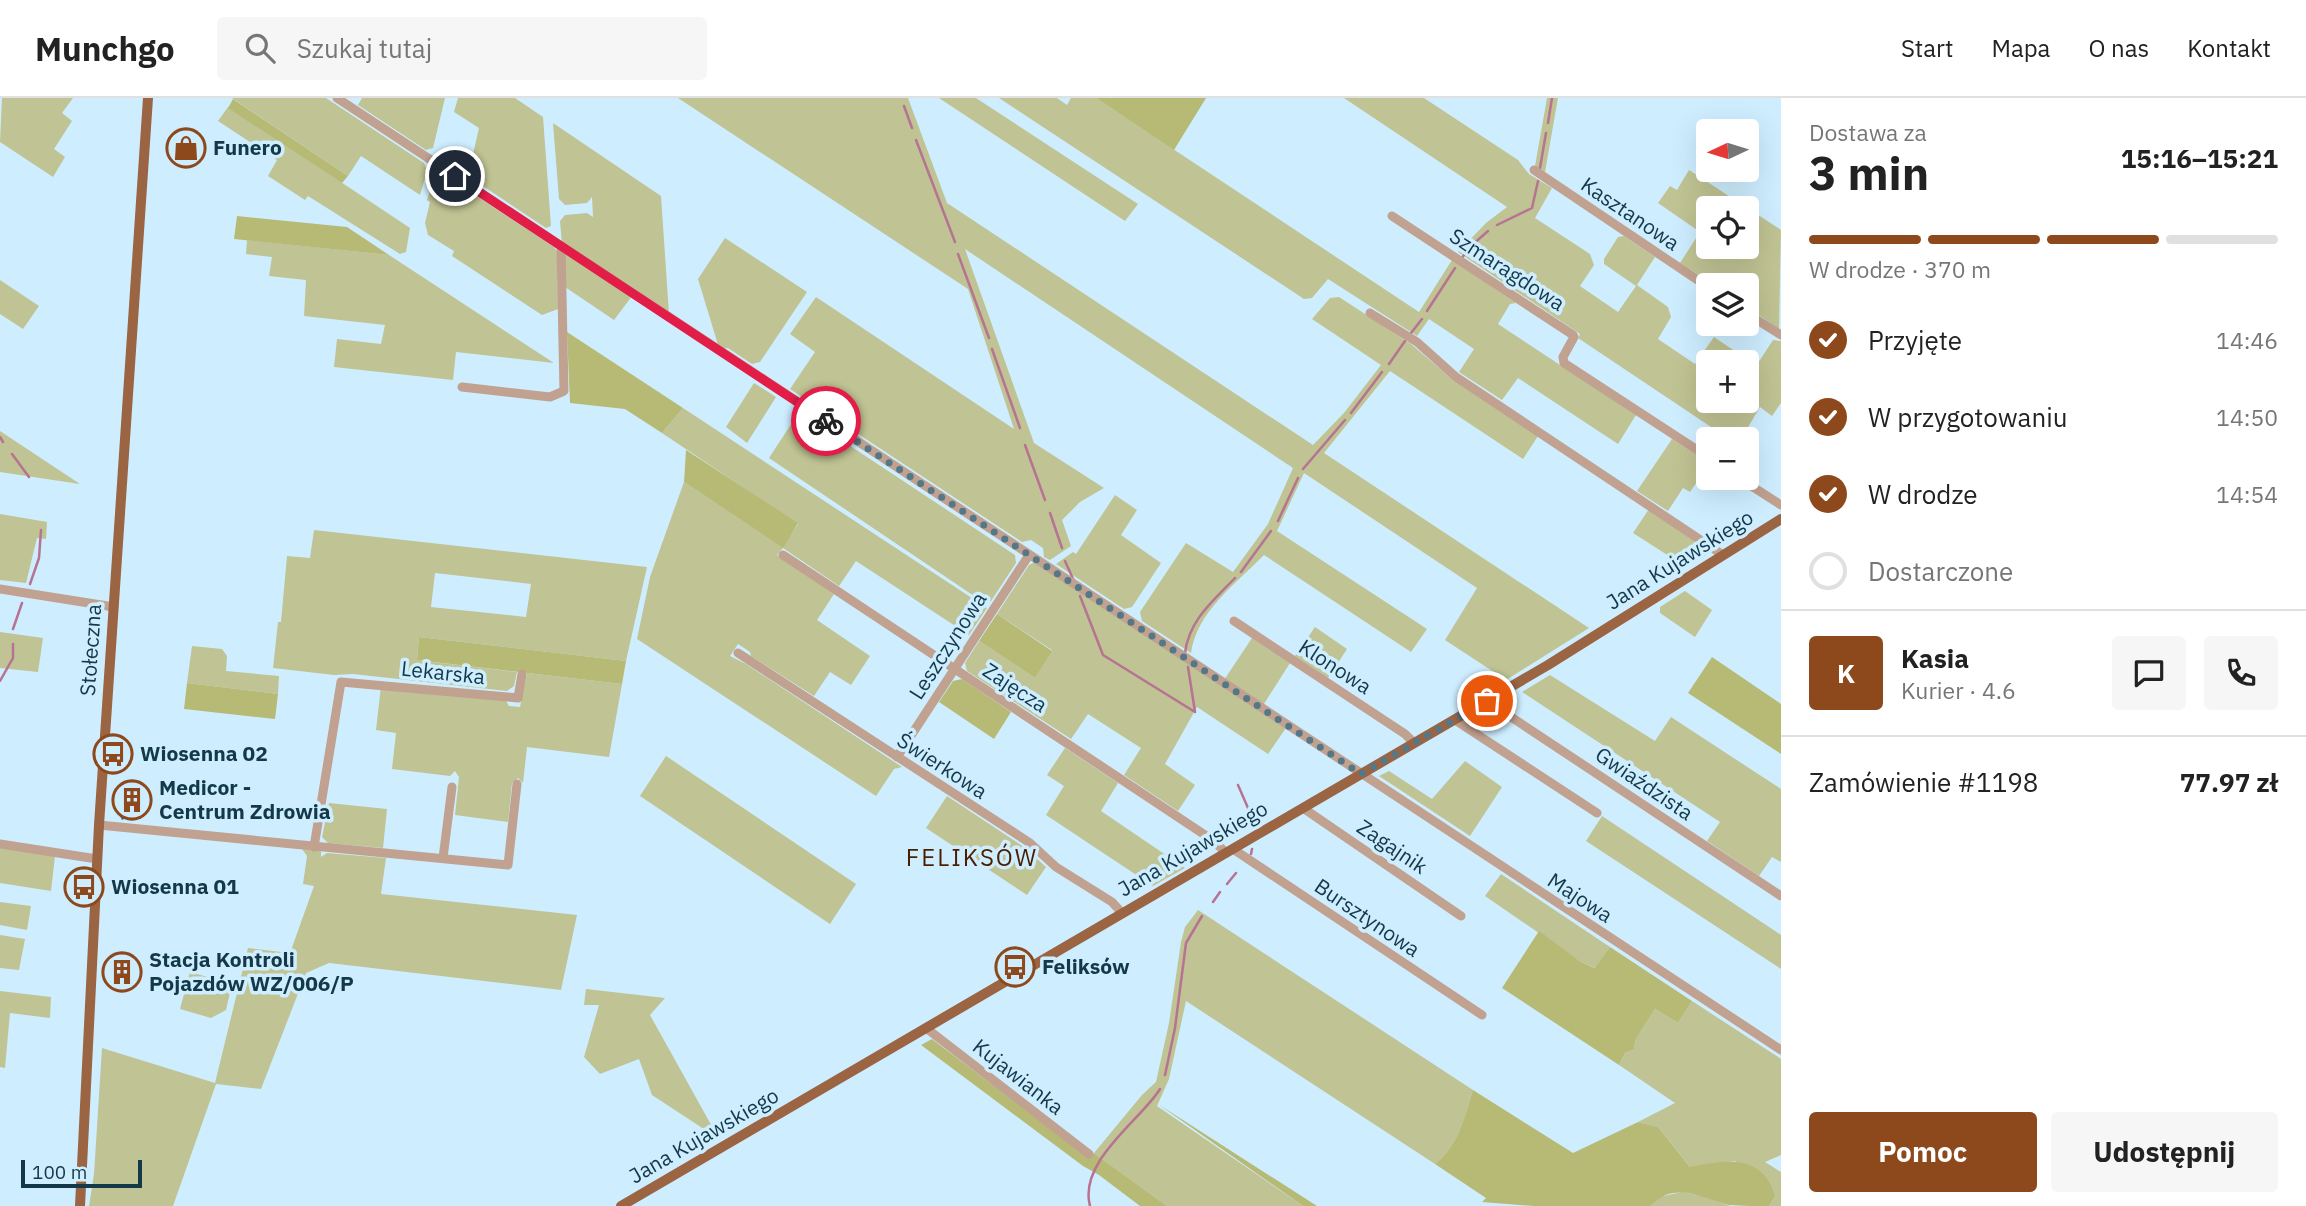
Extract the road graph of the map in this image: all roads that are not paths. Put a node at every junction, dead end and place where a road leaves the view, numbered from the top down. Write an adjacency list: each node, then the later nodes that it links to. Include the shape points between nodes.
1 (148, 98): 19 (main road, Stołeczna)
2 (338, 98): 5 (street, Majowa)
3 (1534, 170): 6 (street, Kasztanowa)
4 (1392, 216): 11 (street, Szmaragdowa, via 1570,333 1574,337 1564,363)
5 (561, 246): 10 (street, via 561,395); 16 (street, Majowa)
6 (1696, 279)
7 (1370, 313): 17 (street, via 1417,342 1456,377)
8 (1759, 321): 9 (street)
9 (1781, 335)
10 (462, 387)
11 (1696, 449)
12 (1758, 490): 13 (street)
13 (1781, 505)
14 (1781, 519): 17 (main road, Jana Kujawskiego)
15 (783, 555): 22 (street, Zajęcza)
16 (1029, 555): 22 (street, Leszczynowa); 28 (street, Majowa)
17 (1723, 555): 24 (main road, Jana Kujawskiego)
18 (0, 589): 19 (street)
19 (114, 607): 33 (main road, Stołeczna)
20 (1234, 621): 26 (street, Klonowa)
21 (738, 653): 27 (street, Świerkowa)
22 (953, 669): 27 (street, Leszczynowa); 36 (street, Zajęcza)
23 (522, 674): 35 (street, Lekarska, via 518,698 341,682)
24 (1487, 701): 25 (main road, Jana Kujawskiego); 39 (street, Gwiaździsta)
25 (1455, 720): 26 (main road, Jana Kujawskiego); 32 (street)
26 (1414, 743): 28 (main road, Jana Kujawskiego)
27 (897, 757): 40 (street, Świerkowa, via 1030,843)
28 (1361, 774): 31 (main road, Jana Kujawskiego); 44 (street, Majowa)
29 (517, 784): 37 (street, via 508,865)
30 (452, 787): 37 (street)
31 (1303, 808): 36 (main road, Jana Kujawskiego); 41 (street, Zagajnik)
32 (1597, 813)
33 (99, 825): 35 (street); 38 (main road, Stołeczna)
34 (0, 844): 38 (street)
35 (314, 847): 37 (street)
36 (1229, 851): 40 (main road, Jana Kujawskiego); 42 (street, Bursztynowa)
37 (443, 858)
38 (97, 859): 46 (main road, Stołeczna)
39 (1781, 896)
40 (1122, 913): 43 (main road, Jana Kujawskiego)
41 (1461, 916)
42 (1482, 1015)
43 (926, 1028): 45 (street, Kujawianka); 47 (main road, Jana Kujawskiego)
44 (1781, 1050)
45 (1089, 1154)
46 (80, 1206)
47 (621, 1206)

